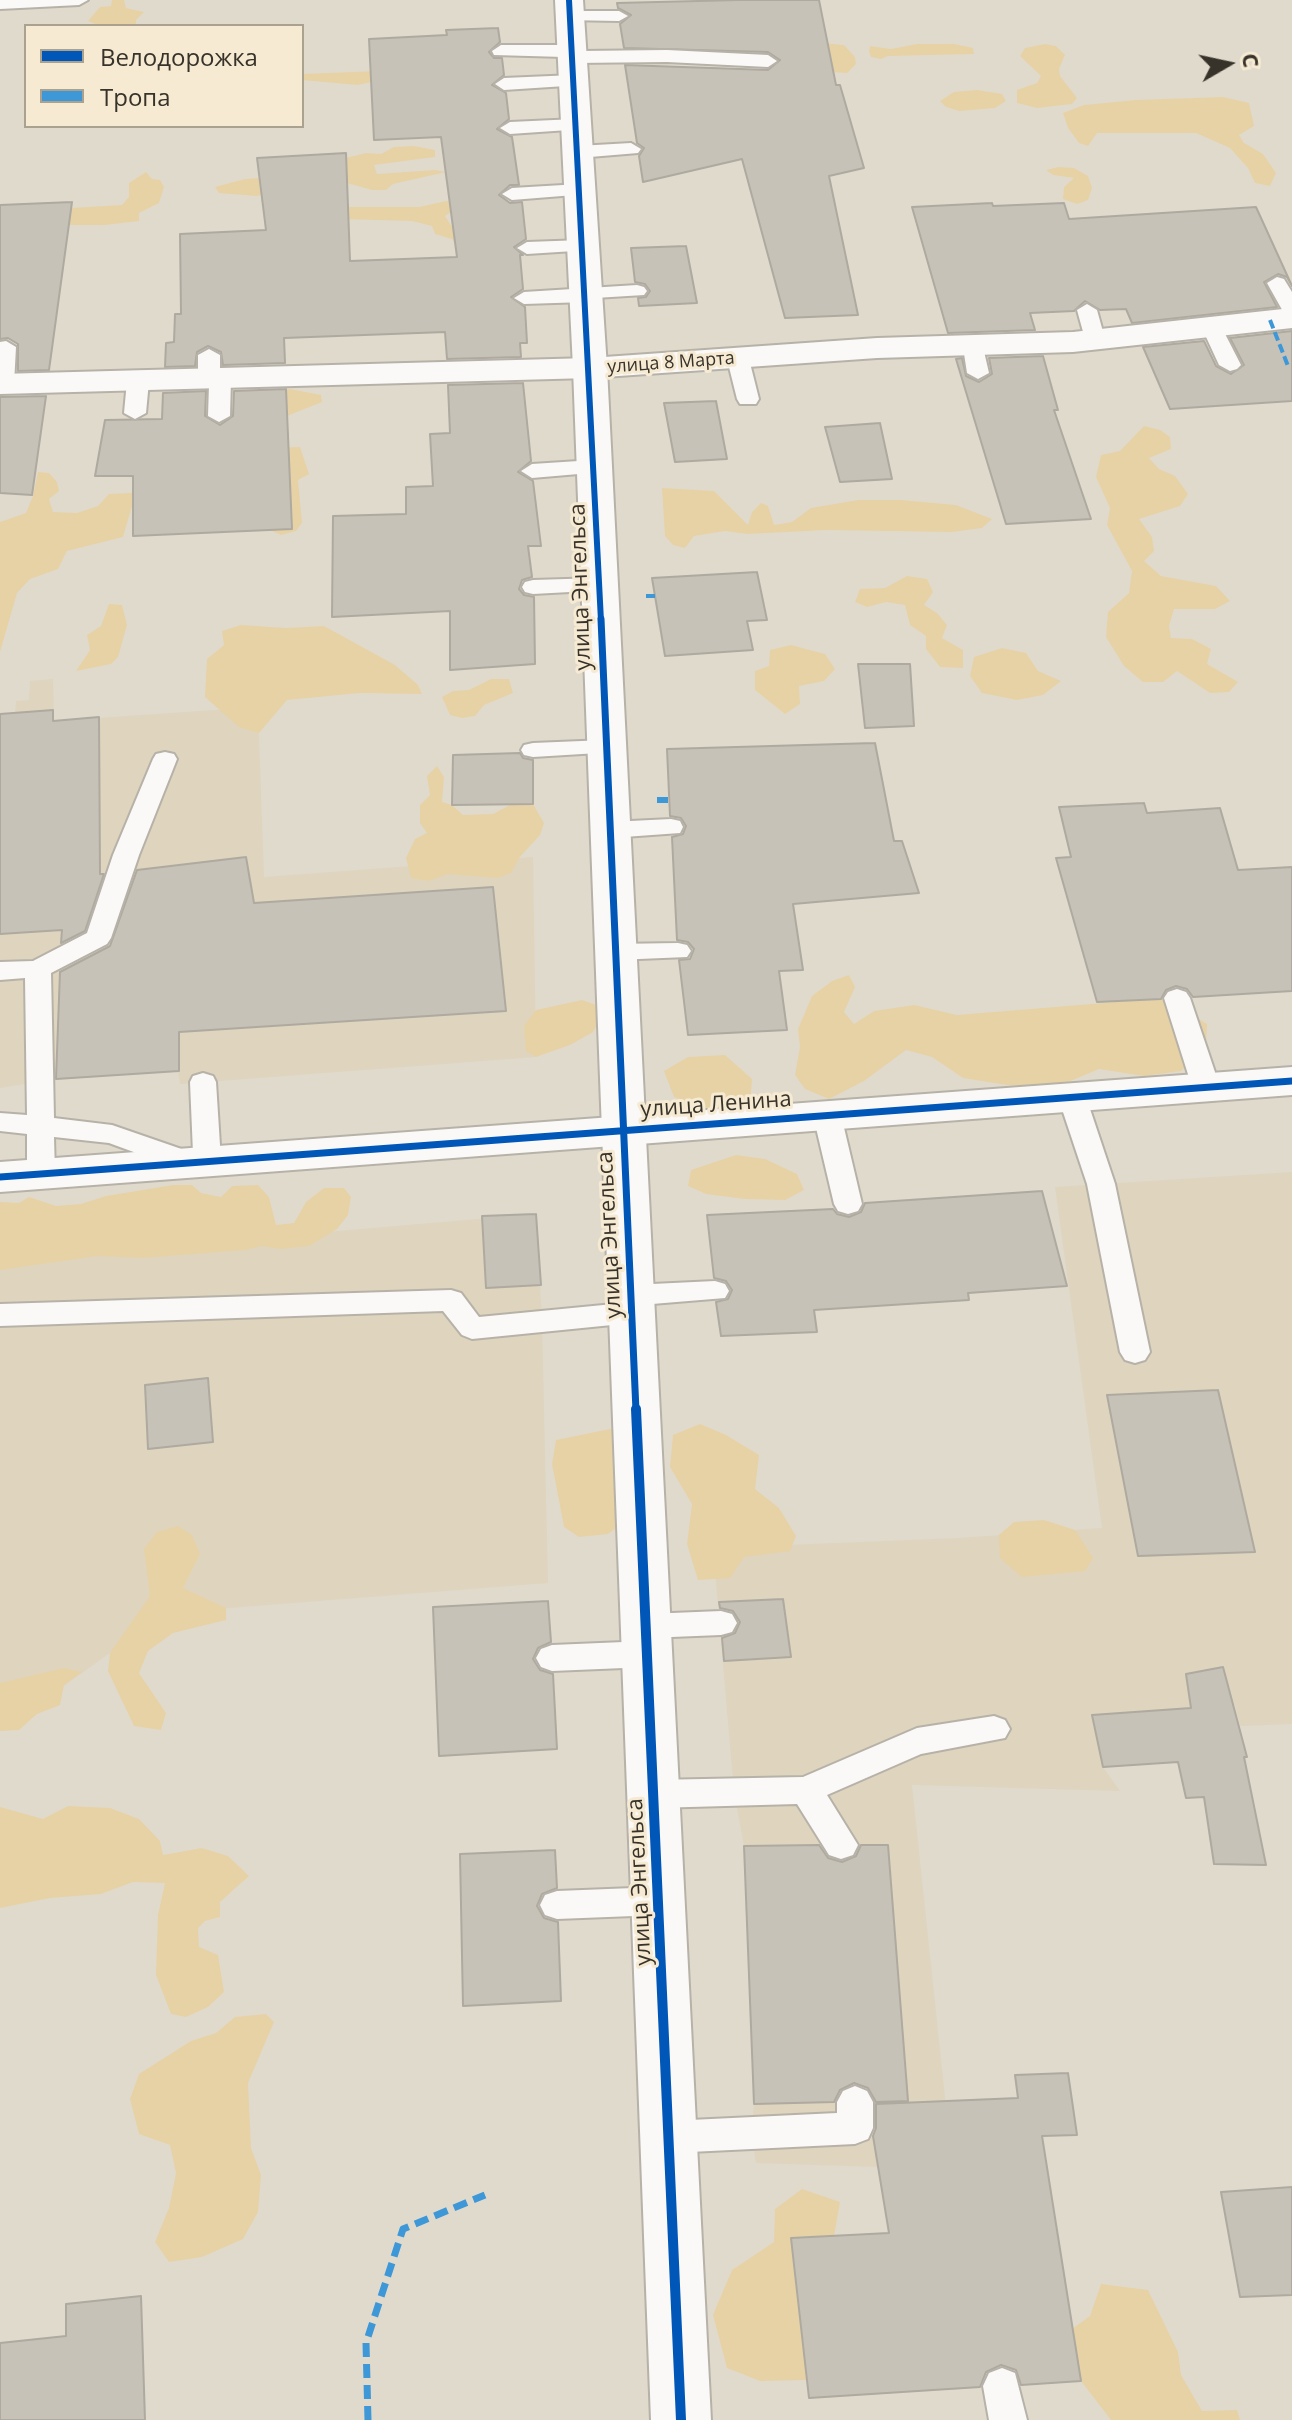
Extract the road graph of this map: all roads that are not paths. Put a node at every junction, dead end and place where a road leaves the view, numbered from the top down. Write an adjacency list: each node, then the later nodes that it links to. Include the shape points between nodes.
1 (79, 0): 2 (lane)
2 (0, 4)
3 (619, 16): 4 (lane)
4 (572, 41): 5 (lane); 6 (lane, via 624,55); 7 (lane); 10 (street, улица Энгельса)
5 (501, 51)
6 (768, 61)
7 (504, 84)
8 (510, 128): 10 (lane)
9 (631, 149): 10 (lane)
10 (578, 156): 11 (lane); 12 (street, улица Энгельса)
11 (512, 194)
12 (583, 246): 13 (lane); 16 (street, улица Энгельса)
13 (527, 248)
14 (1277, 283): 18 (lane)
15 (637, 291): 16 (lane)
16 (586, 294): 17 (lane); 24 (street, улица Энгельса)
17 (524, 298)
18 (1292, 311)
19 (1292, 318): 20 (street, улица 8 Марта)
20 (1211, 326): 22 (street, улица 8 Марта, via 1091,325 976,360 875,340); 23 (lane)
21 (6, 347): 26 (lane)
22 (738, 359): 24 (street, улица 8 Марта); 27 (lane)
23 (1230, 365)
24 (590, 368): 25 (street, улица 8 Марта); 29 (street, улица Энгельса)
25 (213, 371): 26 (street, улица 8 Марта, via 137,397); 28 (lane)
26 (1, 384)
27 (748, 399)
28 (219, 416)
29 (594, 467): 30 (lane); 31 (street, улица Энгельса)
30 (532, 471)
31 (599, 585): 32 (lane); 33 (street, улица Энгельса)
32 (533, 587)
33 (606, 747): 34 (lane); 37 (street, улица Энгельса)
34 (533, 750)
35 (165, 759): 40 (lane, via 98,938)
36 (671, 827): 37 (lane)
37 (610, 830): 39 (street, улица Энгельса)
38 (678, 951): 39 (lane)
39 (615, 952): 50 (street, улица Энгельса)
40 (38, 969): 41 (lane); 49 (lane)
41 (0, 971)
42 (1177, 998): 45 (lane)
43 (1292, 1081): 45 (street, улица Ленина)
44 (203, 1082): 51 (lane)
45 (1206, 1087): 46 (street, улица Ленина)
46 (1072, 1097): 47 (street, улица Ленина); 57 (lane, via 1101,1184)
47 (827, 1115): 50 (street, улица Ленина); 53 (lane)
48 (0, 1122): 49 (lane)
49 (39, 1126): 51 (lane, via 112,1134); 52 (lane)
50 (623, 1130): 51 (street, улица Ленина); 55 (street, улица Энгельса)
51 (199, 1162): 52 (street, улица Ленина)
52 (20, 1175)
53 (848, 1204)
54 (715, 1291): 55 (lane)
55 (631, 1304): 56 (lane, via 472,1328 451,1300); 59 (street, улица Энгельса)
56 (0, 1315)
57 (1135, 1352)
58 (721, 1623): 59 (lane)
59 (647, 1640): 60 (lane); 63 (street, улица Энгельса)
60 (552, 1658)
61 (994, 1729): 62 (lane, via 917,1741)
62 (806, 1790): 63 (lane); 64 (lane)
63 (654, 1794): 65 (street, улица Энгельса)
64 (841, 1845)
65 (659, 1901): 66 (lane); 68 (street, улица Энгельса)
66 (557, 1905)
67 (855, 2102): 68 (lane, via 855,2128)
68 (669, 2137): 69 (street, улица Энгельса)
69 (681, 2420)

